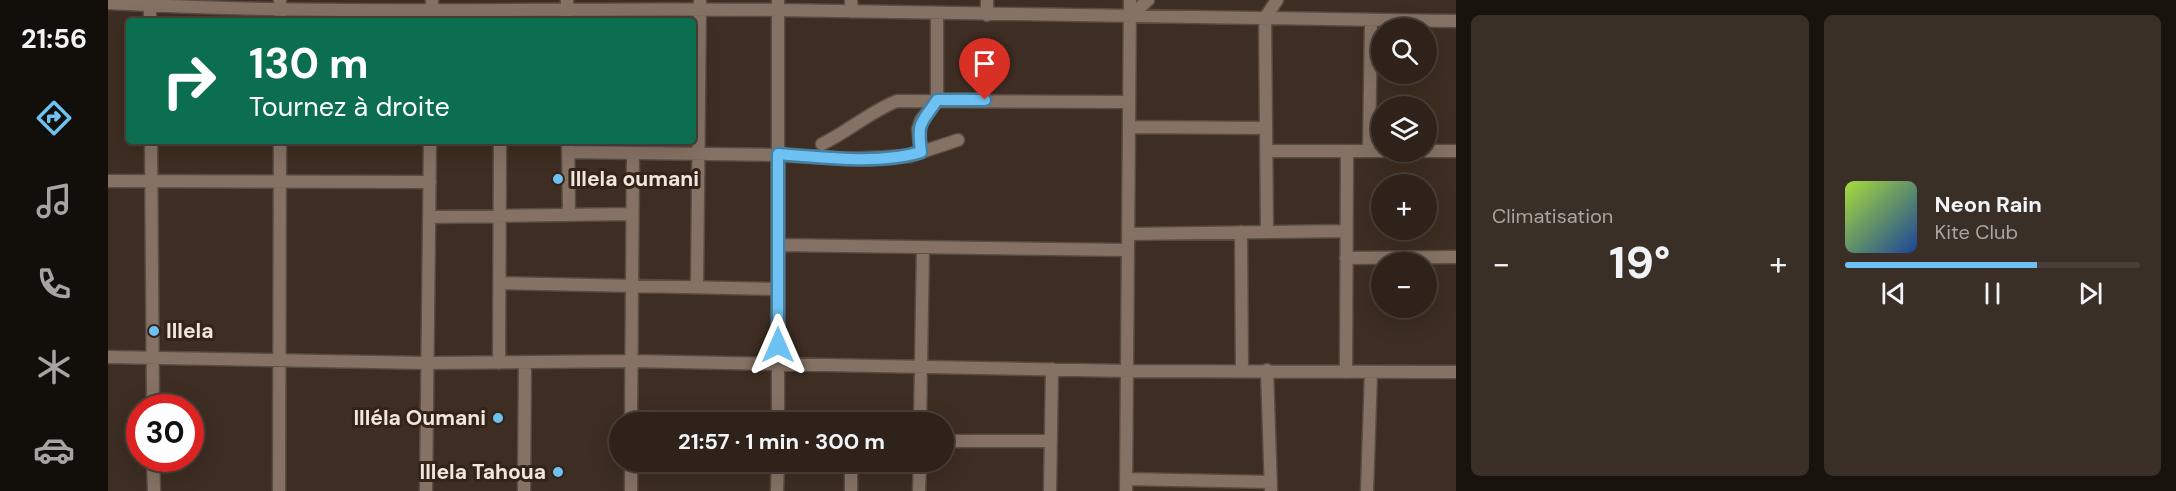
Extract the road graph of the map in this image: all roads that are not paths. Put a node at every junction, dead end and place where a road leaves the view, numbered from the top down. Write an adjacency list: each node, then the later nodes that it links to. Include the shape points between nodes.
1 (987, 0): 14 (street)
2 (1130, 0): 15 (street)
3 (1148, 0): 15 (street)
4 (1276, 0): 16 (street)
5 (108, 3): 6 (street)
6 (150, 3): 10 (street)
7 (700, 5): 8 (street); 12 (street); 20 (street)
8 (778, 5): 9 (street); 40 (street)
9 (851, 6): 13 (street)
10 (280, 10): 11 (street)
11 (432, 11): 12 (street)
12 (567, 11)
13 (937, 15): 14 (street); 21 (street)
14 (987, 15): 15 (street)
15 (1129, 18): 16 (street); 22 (street)
16 (1265, 18): 17 (street); 24 (street)
17 (1371, 20)
18 (1437, 21): 19 (street)
19 (1456, 21)
20 (696, 86): 39 (street)
21 (937, 100): 22 (street); 30 (street, via 897,101 878,108); 36 (street, via 918,129)
22 (1129, 102): 23 (street)
23 (1129, 127): 24 (street); 52 (street)
24 (1266, 128): 32 (street)
25 (958, 140): 36 (street)
26 (151, 144): 42 (street)
27 (280, 144): 43 (street)
28 (430, 144): 44 (street)
29 (500, 144): 47 (street)
30 (822, 144)
31 (568, 147): 38 (street); 46 (street)
32 (1266, 151): 37 (street); 51 (street)
33 (1371, 151): 37 (street)
34 (1437, 151): 35 (street)
35 (1456, 151)
36 (921, 152): 40 (street, via 848,159)
37 (1347, 152): 49 (street)
38 (633, 153): 39 (street); 45 (street)
39 (699, 154): 40 (street); 60 (street)
40 (778, 154): 53 (street)
41 (108, 181): 42 (street)
42 (152, 182): 43 (street); 63 (street)
43 (279, 182): 44 (street); 64 (street)
44 (430, 182): 48 (street)
45 (632, 214): 46 (street); 59 (street)
46 (569, 215): 47 (street)
47 (500, 216): 48 (street); 58 (street)
48 (429, 217): 67 (street)
49 (1346, 231): 51 (street); 57 (street)
50 (1240, 232): 51 (street); 52 (street); 72 (street)
51 (1267, 232)
52 (1128, 234): 55 (street)
53 (778, 245): 54 (street); 61 (street)
54 (923, 247): 55 (street); 70 (street)
55 (1128, 250): 74 (street)
56 (1456, 257): 57 (street)
57 (1346, 258): 75 (street)
58 (500, 283): 59 (street); 68 (street)
59 (632, 286): 60 (street); 65 (street)
60 (697, 287): 61 (street)
61 (778, 289): 69 (street)
62 (108, 357): 63 (street)
63 (153, 358): 64 (street); 78 (street)
64 (279, 361): 67 (street); 92 (street)
65 (631, 361): 66 (street); 69 (street); 79 (street)
66 (525, 362): 68 (street); 94 (street)
67 (427, 363): 68 (street); 93 (street)
68 (499, 363)
69 (778, 364): 70 (street); 80 (street)
70 (921, 366): 71 (street); 81 (street)
71 (1052, 369): 74 (street); 83 (street)
72 (1242, 370): 73 (street); 74 (street)
73 (1267, 370): 75 (street); 90 (street)
74 (1127, 371): 89 (street)
75 (1346, 372): 76 (street)
76 (1371, 372): 77 (street); 100 (street)
77 (1456, 372)
78 (153, 394)
79 (631, 412)
80 (778, 412)
81 (920, 412)
82 (954, 441): 83 (street)
83 (1051, 441): 99 (street)
84 (153, 472): 91 (street)
85 (631, 472): 95 (street)
86 (777, 472): 96 (street)
87 (851, 472): 97 (street)
88 (920, 472): 98 (street)
89 (1126, 485): 90 (street)
90 (1271, 486)
91 (154, 491)
92 (279, 491)
93 (426, 491)
94 (524, 491)
95 (630, 491)
96 (777, 491)
97 (851, 491)
98 (919, 491)
99 (1050, 491)
100 (1367, 491)

